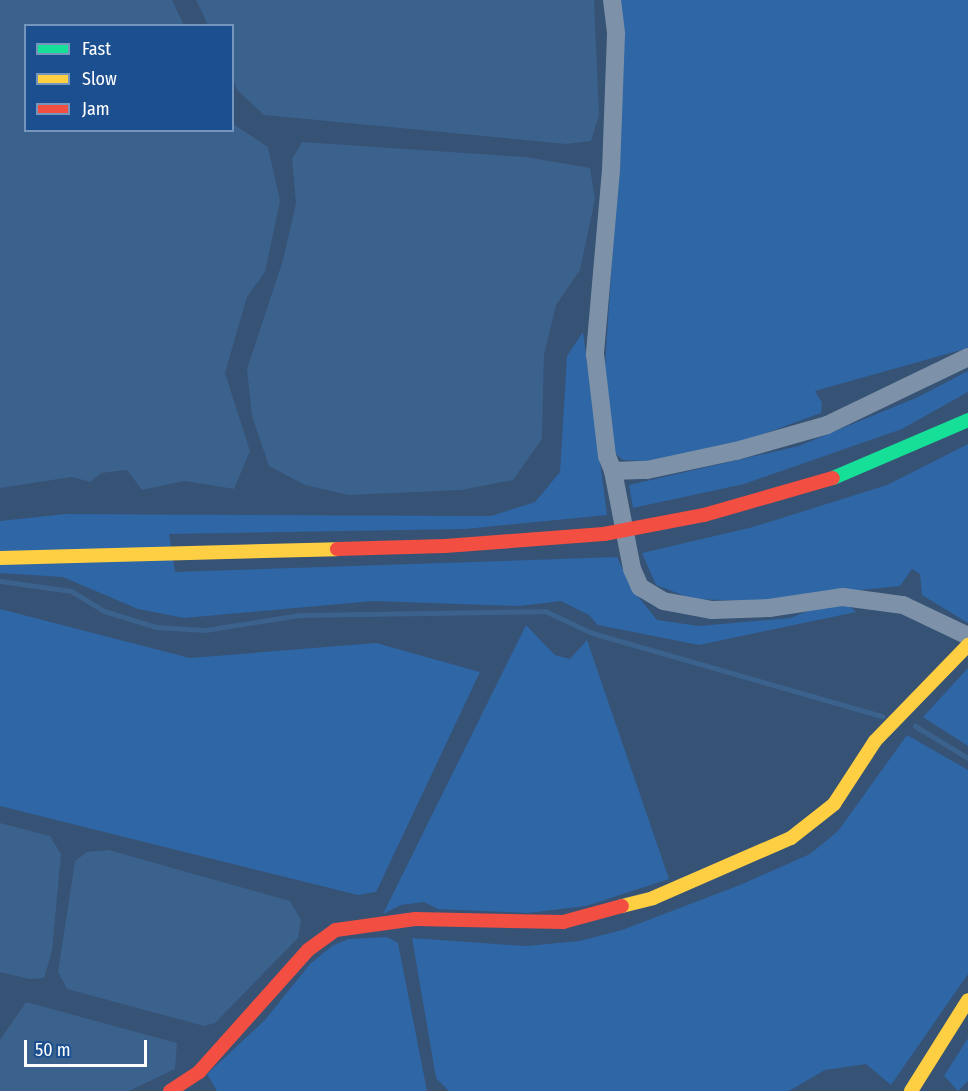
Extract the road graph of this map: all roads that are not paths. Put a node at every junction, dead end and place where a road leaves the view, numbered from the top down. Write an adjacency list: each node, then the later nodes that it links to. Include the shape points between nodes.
1 (612, 0): 6 (street, via 616,34 611,170 595,354 598,405)
2 (968, 357): 6 (street, via 827,425)
3 (968, 414): 5 (main road)
4 (968, 420): 5 (main road)
5 (937, 434): 7 (main road, via 820,484 704,515 604,534 445,546)
6 (615, 480): 8 (street, via 632,569 640,587 663,602 712,610 769,608 843,597 903,604)
7 (0, 558)
8 (968, 636)
9 (968, 645): 11 (main road, via 875,741 834,804 791,838 653,898 563,922 415,919 336,930 308,950 199,1072)
10 (968, 1000): 12 (main road)
11 (170, 1091)
12 (911, 1091)

